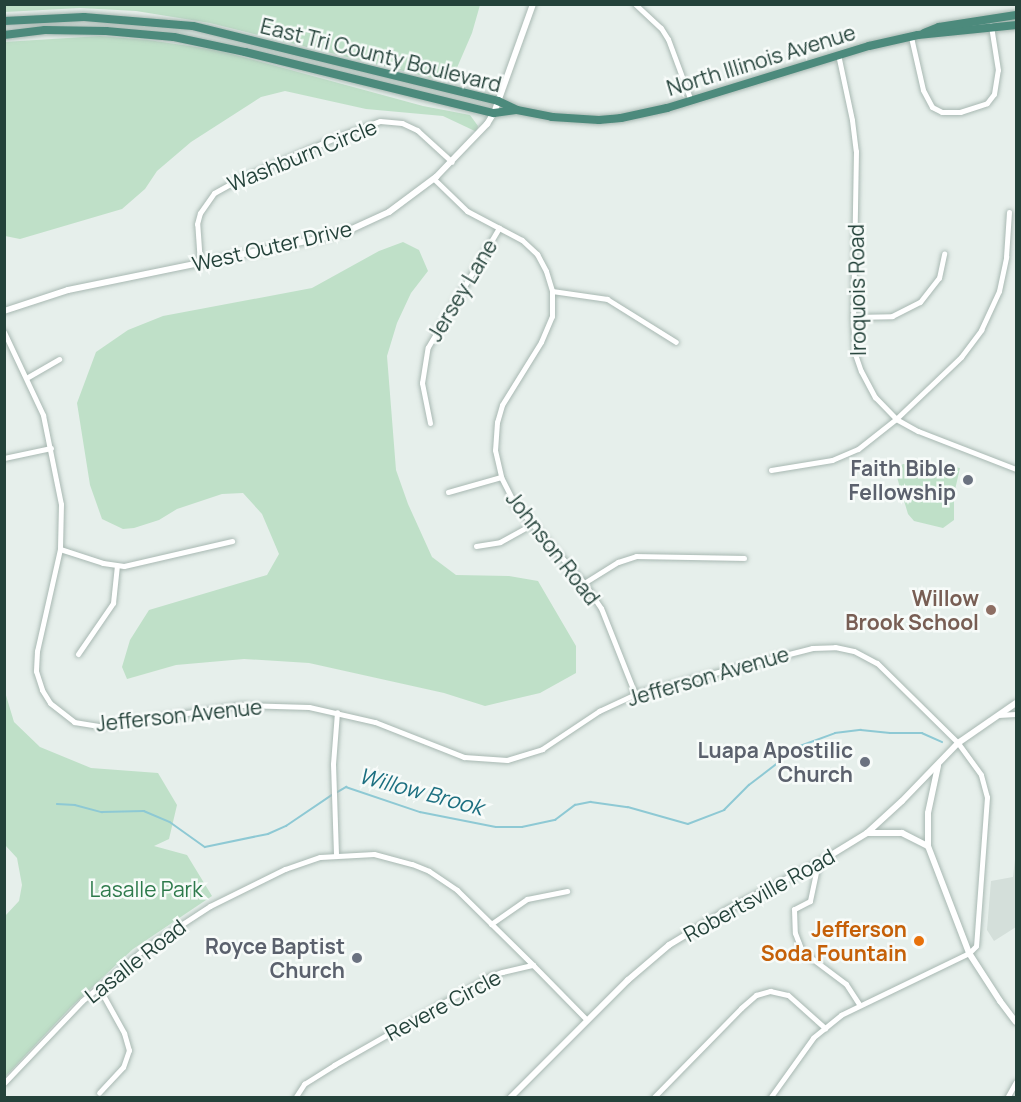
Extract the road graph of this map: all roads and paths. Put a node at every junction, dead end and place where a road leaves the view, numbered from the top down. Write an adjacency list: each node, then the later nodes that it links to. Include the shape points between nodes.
1 (533, 4): 10 (street, West Outer Drive)
2 (635, 4): 11 (street, via 661,28 674,50)
3 (1017, 15): 5 (highway)
4 (4, 21): 10 (highway, East Tri County Boulevard, via 84,16 193,26)
5 (990, 23): 6 (highway, North Illinois Avenue); 8 (highway, North Illinois Avenue); 8 (street, via 998,70 994,94 987,103 960,112 942,112 932,107 923,90)
6 (1017, 25)
7 (4, 35): 13 (highway, East Tri County Boulevard, via 45,30 174,37)
8 (914, 36): 9 (highway, North Illinois Avenue)
9 (838, 54): 11 (highway, North Illinois Avenue); 22 (street, Iroquois Road, via 856,151)
10 (498, 101): 12 (highway, East Tri County Boulevard); 13 (street, West Outer Drive)
11 (691, 101): 12 (highway, North Illinois Avenue, via 643,114 599,120)
12 (517, 110): 13 (highway, East Tri County Boulevard)
13 (494, 113): 14 (street, West Outer Drive)
14 (452, 162): 15 (street, West Outer Drive); 19 (street, Washburn Circle, via 417,130 402,123 380,121 346,134 214,193 197,224)
15 (434, 179): 17 (street, Johnson Road, via 467,211); 19 (street, West Outer Drive, via 402,204 352,229)
16 (1009, 212): 27 (street, via 1002,281 989,317 961,357)
17 (499, 228): 20 (street, Johnson Road, via 522,240 537,254); 28 (street, Jersey Lane, via 428,347 422,383)
18 (944, 254): 22 (street, via 939,278 920,303 892,316)
19 (200, 263): 21 (street, West Outer Drive, via 61,292)
20 (552, 291): 24 (street, via 607,299); 33 (street, Johnson Road, via 548,329 508,393 497,422 495,450)
21 (4, 311)
22 (853, 317): 27 (street, Iroquois Road, via 855,354 861,371 875,397)
23 (4, 332): 26 (street, Jefferson Avenue)
24 (676, 342)
25 (59, 359): 26 (street)
26 (28, 377): 29 (street, Jefferson Avenue)
27 (896, 419): 31 (street, Iroquois Road); 32 (street, via 846,456)
28 (430, 423)
29 (51, 448): 30 (street); 38 (street, Jefferson Avenue, via 61,504)
30 (4, 458)
31 (1017, 469)
32 (771, 470)
33 (501, 477): 34 (street); 35 (street, Johnson Road, via 514,503)
34 (448, 492)
35 (532, 524): 37 (street, via 500,542); 41 (street, Johnson Road)
36 (232, 541): 40 (street)
37 (476, 546)
38 (60, 549): 40 (street); 45 (street, Jefferson Avenue, via 36,671 50,703 74,722 99,726 249,705)
39 (744, 558): 41 (street, via 636,556)
40 (117, 566): 42 (street, via 112,603)
41 (584, 583): 43 (street, Johnson Road, via 610,627)
42 (78, 654)
43 (635, 694): 45 (street, Jefferson Avenue, via 599,711 542,749 507,760 464,758 387,726); 48 (street, Jefferson Avenue, via 812,648 835,647 854,651 877,663)
44 (1017, 703): 47 (street, Robertsville Road)
45 (337, 712): 52 (street, via 333,764)
46 (1017, 714): 47 (street)
47 (996, 716): 48 (street, Robertsville Road)
48 (958, 742): 49 (street, Robertsville Road); 56 (street, Jefferson Avenue, via 978,769 987,797 976,946)
49 (939, 763): 50 (street, Robertsville Road); 51 (street, via 928,813)
50 (867, 833): 51 (street, via 902,833); 53 (street, Robertsville Road)
51 (928, 846): 56 (street)
52 (336, 854): 55 (street, Lasalle Road, via 374,854 412,864 457,890); 58 (street, Lasalle Road, via 285,869 210,906 144,949)
53 (818, 863): 59 (street, via 810,902 794,909 795,933 802,951 840,978); 60 (street, Robertsville Road, via 669,945)
54 (567, 891): 55 (street, via 528,899)
55 (491, 924): 57 (street, Lasalle Road)
56 (969, 952): 59 (street); 61 (street)
57 (532, 965): 60 (street); 66 (street, Revere Circle, via 482,981 318,1074 304,1084)
58 (98, 986): 63 (street, Lasalle Road); 65 (street, via 129,1050 123,1067)
59 (859, 1004): 62 (street)
60 (587, 1020): 67 (street, Robertsville Road)
61 (1017, 1022)
62 (825, 1028): 68 (street, via 788,995 756,995); 69 (street)
63 (4, 1083)
64 (1017, 1083): 70 (street)
65 (99, 1093)
66 (295, 1098)
67 (510, 1098)
68 (653, 1098)
69 (770, 1098)
70 (1007, 1098)

